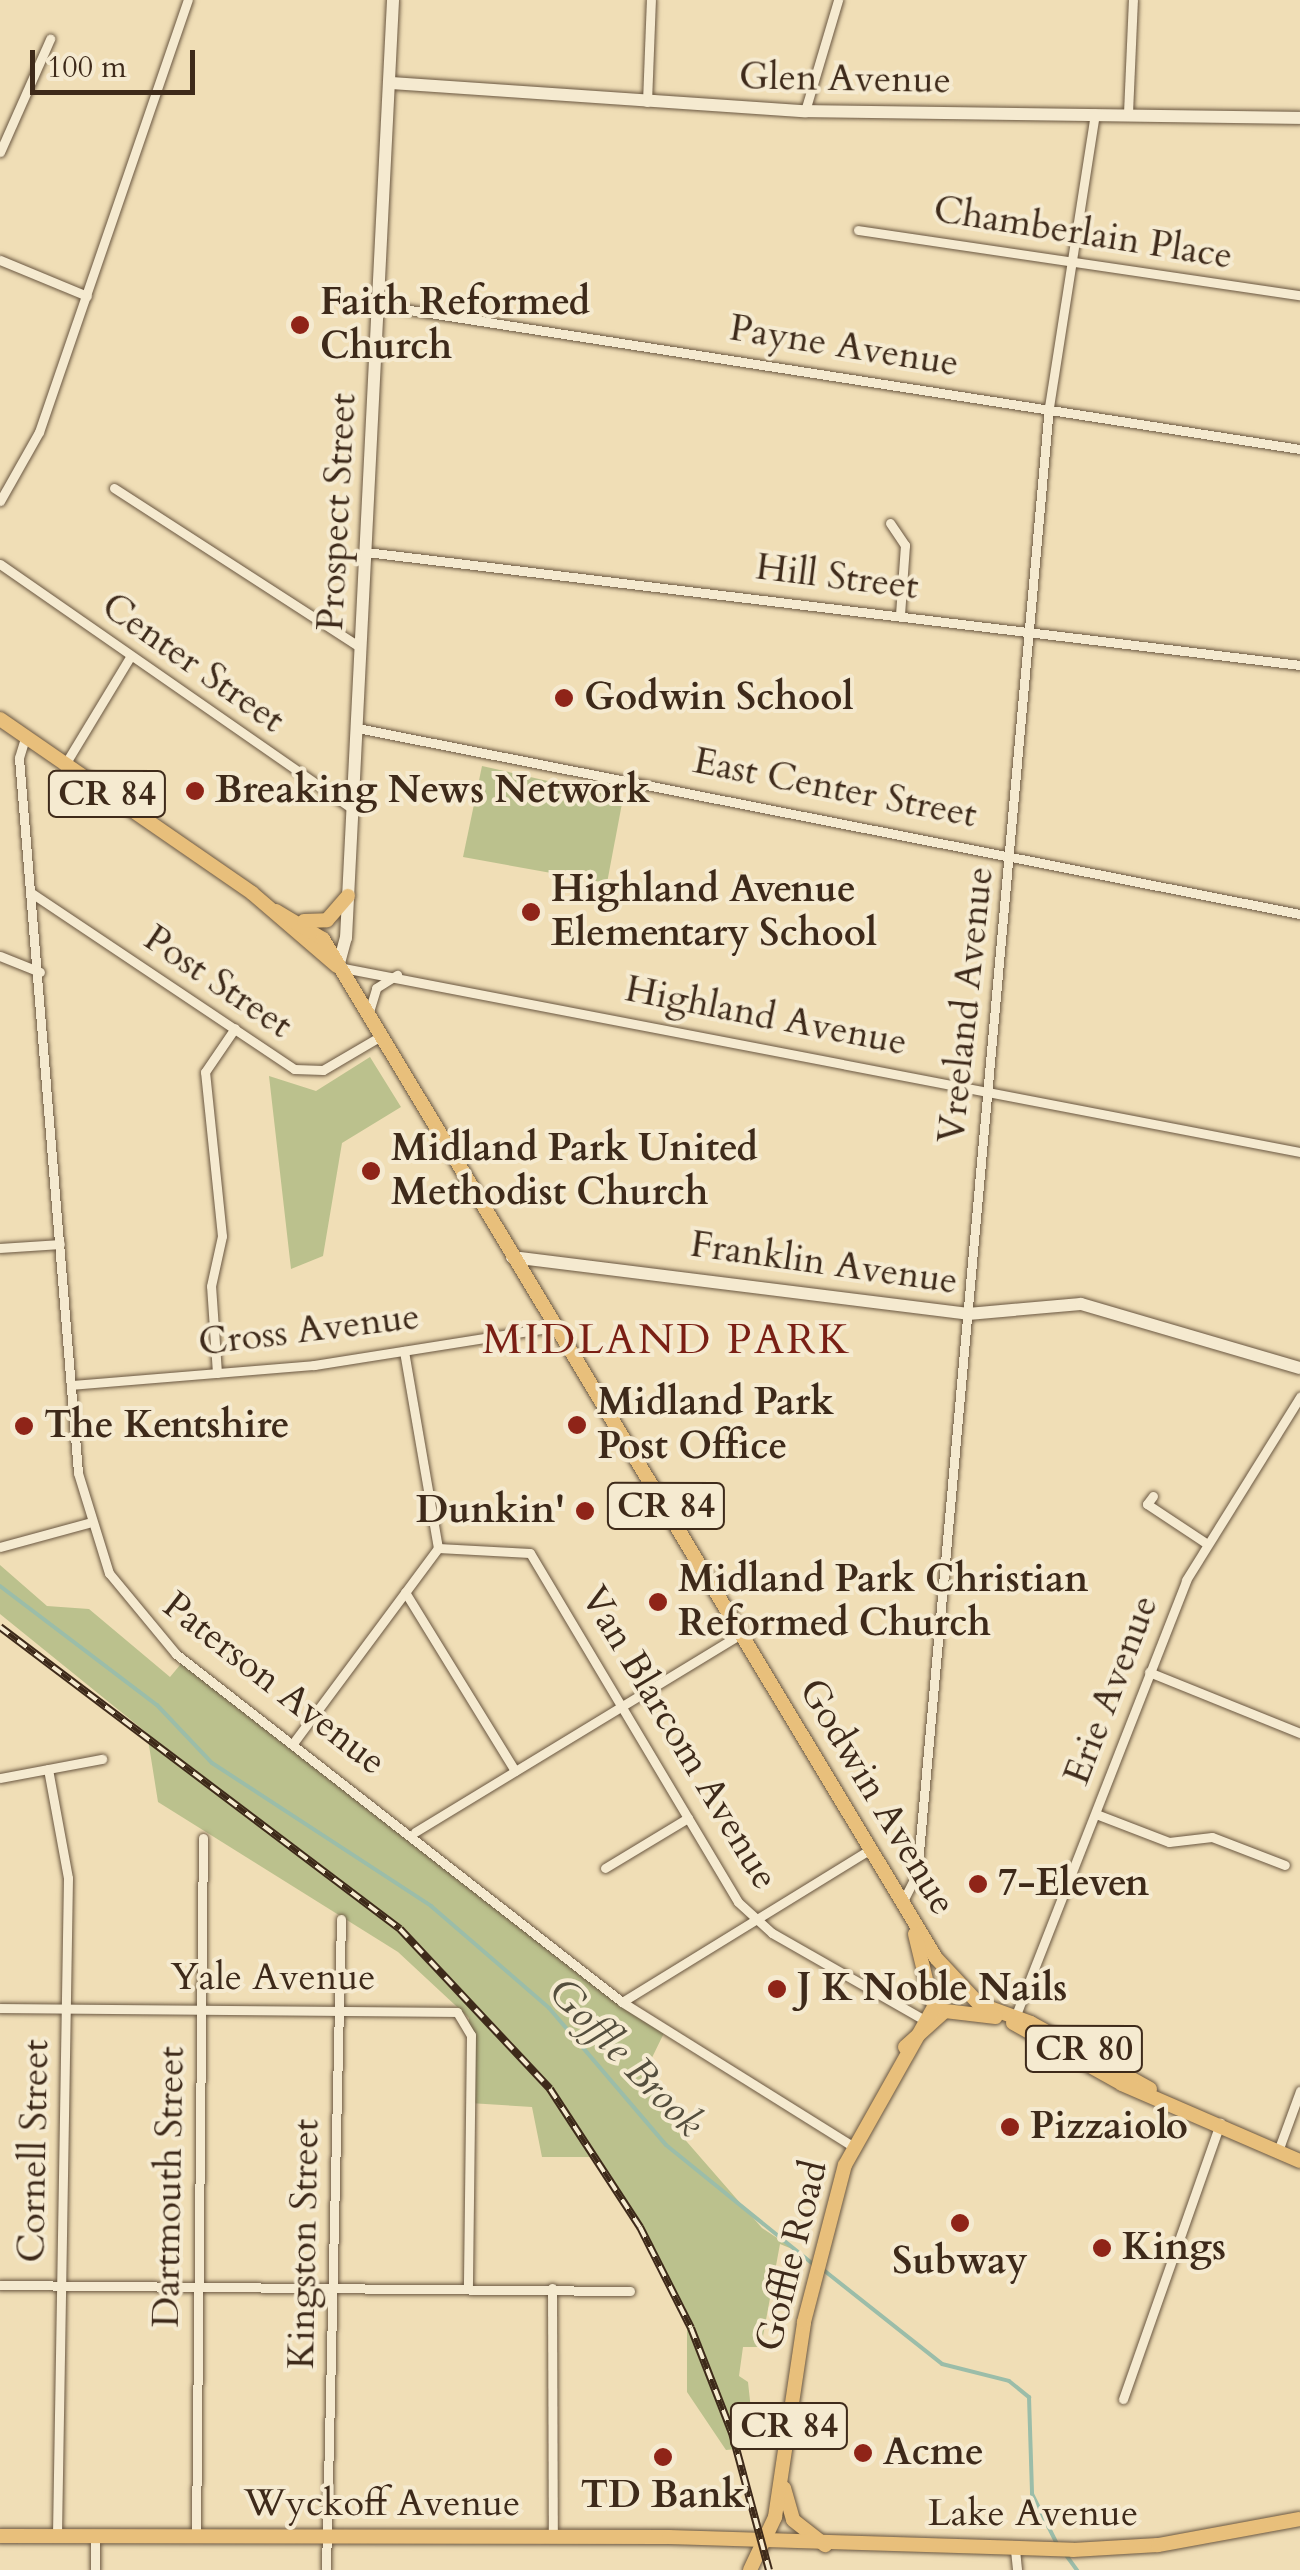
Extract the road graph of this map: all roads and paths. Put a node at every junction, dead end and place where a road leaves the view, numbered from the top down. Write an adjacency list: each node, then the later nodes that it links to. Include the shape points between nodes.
1 (188, 0): 19 (street)
2 (394, 0): 7 (street, Prospect Street)
3 (651, 0): 8 (street)
4 (838, 0): 9 (street)
5 (1132, 0): 11 (street)
6 (50, 39): 13 (street)
7 (390, 83): 8 (street, Glen Avenue); 20 (street, Prospect Street)
8 (647, 102): 9 (street, Glen Avenue)
9 (805, 111): 10 (street, Glen Avenue)
10 (1095, 114): 11 (street, Glen Avenue); 17 (street, Vreeland Avenue)
11 (1128, 114): 12 (street, Glen Avenue)
12 (1300, 118)
13 (5, 125): 14 (street)
14 (0, 152)
15 (858, 230): 17 (street, Chamberlain Place)
16 (0, 260): 19 (street)
17 (1072, 262): 18 (street, Chamberlain Place); 21 (street, Vreeland Avenue)
18 (1300, 295)
19 (87, 296): 24 (street, via 29,458)
20 (378, 305): 21 (street, Payne Avenue); 26 (street, Prospect Street)
21 (1049, 407): 22 (street, Payne Avenue); 29 (street, Vreeland Avenue)
22 (1300, 448)
23 (114, 488): 30 (street)
24 (0, 501)
25 (890, 524): 28 (street, via 904,544)
26 (366, 552): 28 (street, Hill Street); 30 (street, Prospect Street)
27 (0, 564): 31 (street, Center Street)
28 (900, 615): 29 (street, Hill Street)
29 (1030, 630): 32 (street, Hill Street); 38 (street, Vreeland Avenue)
30 (360, 647): 34 (street, Prospect Street)
31 (130, 658): 36 (street); 37 (street, Center Street)
32 (1300, 666)
33 (0, 719): 35 (main road, Godwin Avenue / CR 84)
34 (357, 728): 37 (street, Prospect Street); 38 (street, East Center Street)
35 (25, 738): 36 (main road, Godwin Avenue / CR 84); 39 (street, Paterson Avenue)
36 (64, 766): 41 (main road, Godwin Avenue / CR 84)
37 (353, 809): 40 (street, Prospect Street)
38 (1013, 852): 42 (street, East Center Street); 51 (street, Vreeland Avenue)
39 (30, 892): 46 (street, Paterson Avenue); 49 (street, Post Street)
40 (348, 896): 43 (main road, via 327,920); 45 (street, Prospect Street)
41 (276, 912): 43 (main road, Godwin Avenue / CR 84); 45 (main road, Godwin Avenue / CR 84)
42 (1300, 914)
43 (299, 920): 45 (main road, Godwin Avenue / CR 84)
44 (0, 956): 46 (street)
45 (338, 967): 47 (street, Highland Avenue); 48 (main road, Godwin Avenue / CR 84)
46 (40, 972): 53 (street, Paterson Avenue)
47 (397, 975): 48 (street, via 376,988); 51 (street, Highland Avenue)
48 (367, 1017): 50 (main road, Godwin Avenue / CR 84)
49 (235, 1028): 50 (street, Post Street, via 303,1072); 60 (street, via 205,1072 222,1236 211,1286)
50 (379, 1037): 55 (main road, Godwin Avenue / CR 84)
51 (985, 1090): 52 (street, Highland Avenue); 56 (street, Vreeland Avenue)
52 (1300, 1152)
53 (60, 1244): 54 (street); 61 (street, Paterson Avenue)
54 (0, 1248)
55 (512, 1257): 56 (street, Franklin Avenue); 57 (main road, Godwin Avenue / CR 84)
56 (968, 1314): 59 (street, Franklin Avenue, via 1081,1304); 85 (street, Vreeland Avenue, via 917,1874)
57 (554, 1327): 58 (street, Cross Avenue); 69 (main road, Godwin Avenue / CR 84)
58 (404, 1351): 60 (street, Cross Avenue); 67 (street)
59 (1300, 1368)
60 (216, 1373): 61 (street, Cross Avenue)
61 (71, 1384): 64 (street, Paterson Avenue)
62 (1300, 1397): 65 (street, Erie Avenue)
63 (1153, 1496): 65 (street, via 1147,1504)
64 (88, 1523): 66 (street); 73 (street, Paterson Avenue, via 109,1573 155,1634)
65 (1206, 1543): 70 (street, Erie Avenue)
66 (0, 1547)
67 (438, 1548): 68 (street); 71 (street, Van Blarcom Avenue, via 530,1552)
68 (405, 1592): 73 (street); 76 (street)
69 (741, 1634): 71 (street); 82 (main road, Godwin Avenue / CR 84)
70 (1149, 1672): 72 (street); 78 (street, Erie Avenue)
71 (625, 1705): 76 (street); 79 (street, Van Blarcom Avenue)
72 (1300, 1733)
73 (294, 1742): 80 (street, Paterson Avenue)
74 (102, 1759): 75 (street)
75 (48, 1769): 77 (street); 93 (street, Cornell Street, via 68,1878)
76 (516, 1772): 80 (street)
77 (0, 1778)
78 (1096, 1814): 83 (street, via 1169,1842 1212,1837); 97 (street, Erie Avenue)
79 (688, 1818): 84 (street); 88 (street, Van Blarcom Avenue)
80 (415, 1832): 91 (street, Paterson Avenue)
81 (204, 1838): 94 (street, Dartmouth Street)
82 (871, 1849): 85 (main road, Godwin Avenue / CR 84); 88 (street)
83 (1285, 1865)
84 (606, 1868)
85 (902, 1902): 87 (main road, Godwin Avenue / CR 84)
86 (341, 1919): 95 (street, Kingston Street)
87 (912, 1919): 89 (main road, Godwin Avenue / CR 84); 90 (main road)
88 (755, 1920): 91 (street); 96 (street, Van Blarcom Avenue)
89 (951, 1977): 90 (main road, Goffle Road / CR 84); 97 (main road, Godwin Avenue / CR 80)
90 (932, 2000): 96 (main road, Goffle Road / CR 84)
91 (622, 2002): 101 (street, Paterson Avenue)
92 (0, 2008): 93 (street, Yale Avenue)
93 (66, 2008): 94 (street, Yale Avenue); 105 (street, Cornell Street)
94 (202, 2008): 95 (street, Yale Avenue); 106 (street, Dartmouth Street)
95 (338, 2008): 107 (street, Kingston Street); 108 (street, Yale Avenue, via 458,2012 471,2035)
96 (921, 2018): 98 (main road, Goffle Road / CR 84)
97 (1006, 2020): 98 (main road, via 945,2011); 100 (main road, Godwin Avenue / CR 80, via 1032,2022)
98 (905, 2047): 101 (main road, Goffle Road / CR 84)
99 (1300, 2090): 102 (street)
100 (1220, 2123): 102 (main road, Godwin Avenue / CR 80); 111 (street)
101 (854, 2147): 112 (main road, Goffle Road / CR 84, via 814,2278)
102 (1278, 2151): 103 (main road, Godwin Avenue / CR 80)
103 (1300, 2162)
104 (0, 2284): 105 (street)
105 (62, 2285): 106 (street); 115 (street, Cornell Street)
106 (198, 2286): 107 (street); 116 (street, Dartmouth Street)
107 (333, 2287): 108 (street); 119 (street, Kingston Street)
108 (468, 2288): 109 (street)
109 (552, 2291): 110 (street); 117 (street)
110 (630, 2291)
111 (1123, 2399)
112 (781, 2478): 120 (main road, Goffle Road / CR 84); 121 (main road, via 793,2520)
113 (1300, 2518): 122 (main road, Lake Avenue, via 1171,2544)
114 (0, 2536): 115 (main road, Wyckoff Avenue)
115 (57, 2536): 118 (main road, Wyckoff Avenue)
116 (196, 2536): 118 (main road, Wyckoff Avenue); 119 (main road, Wyckoff Avenue)
117 (553, 2536): 119 (main road, Wyckoff Avenue); 120 (main road, Wyckoff Avenue)
118 (96, 2537): 123 (street)
119 (328, 2539): 124 (street, Kingston Street)
120 (764, 2544): 121 (main road, Lake Avenue); 125 (main road, Goffle Road / CR 84)
121 (825, 2545): 122 (main road, Lake Avenue)
122 (1014, 2550): 126 (street)
123 (95, 2570)
124 (326, 2570)
125 (750, 2570)
126 (1017, 2570)

